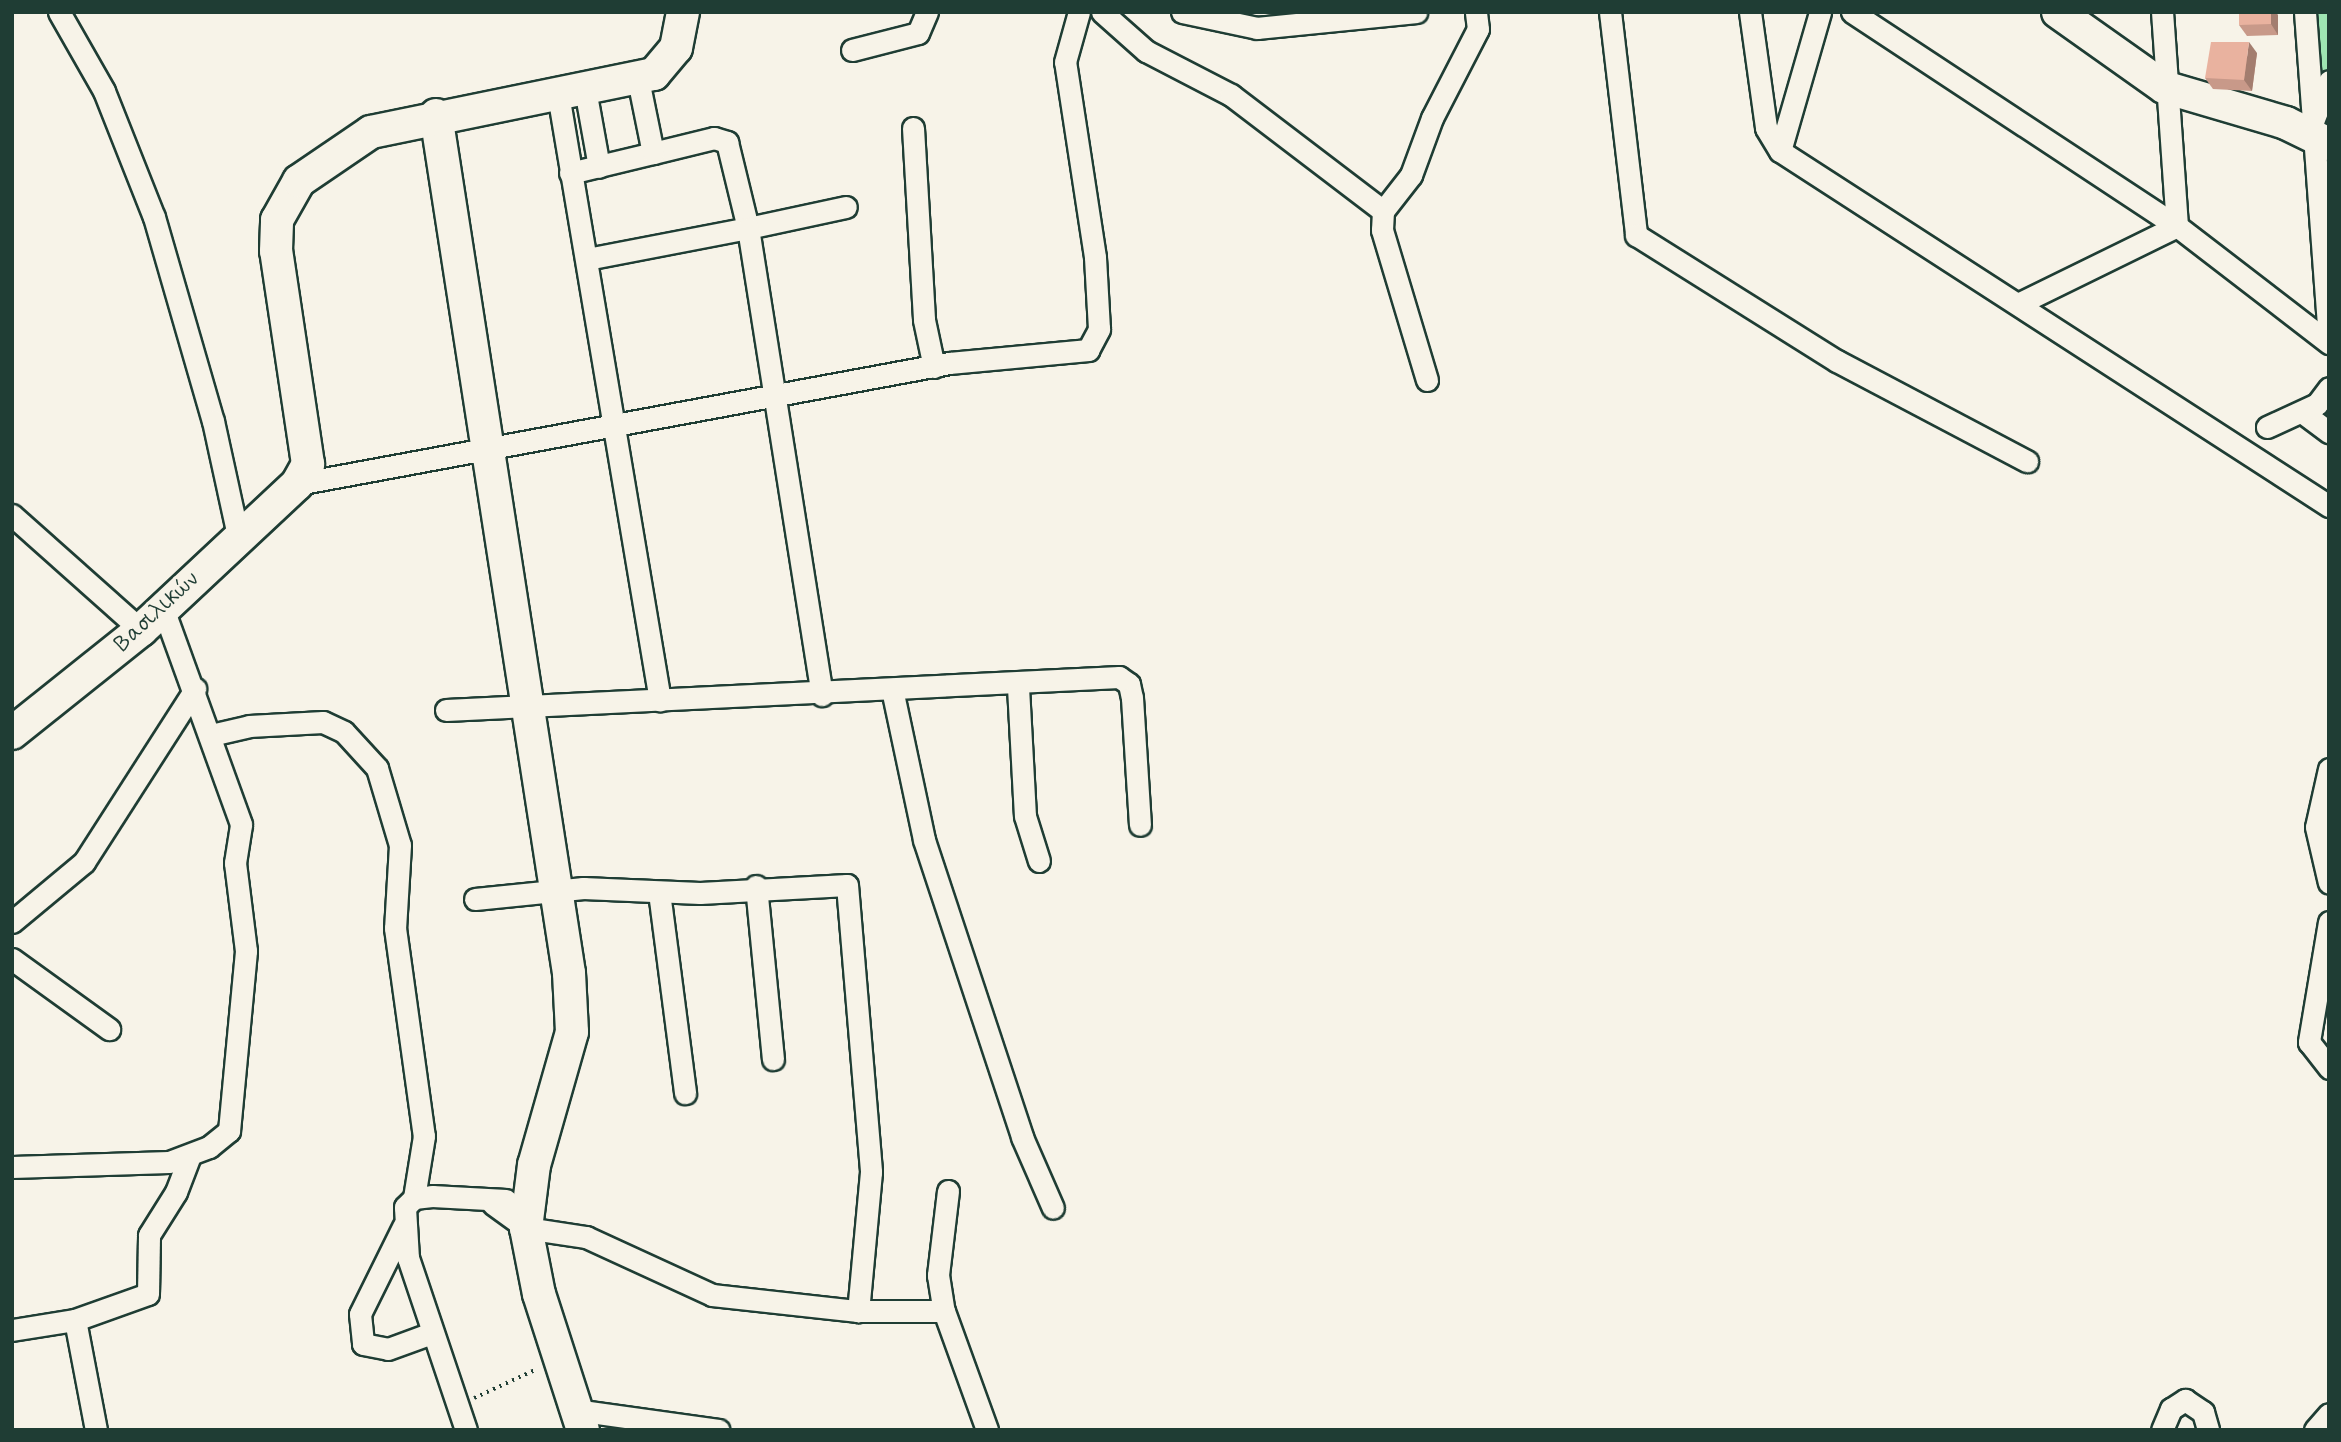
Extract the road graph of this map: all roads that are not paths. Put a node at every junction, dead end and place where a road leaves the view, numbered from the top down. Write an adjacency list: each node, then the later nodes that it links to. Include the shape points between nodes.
1 (59, 12): 48 (street, via 104,91 154,217 213,421)
2 (683, 12): 17 (street, via 676,48 654,74)
3 (926, 12): 16 (street, via 918,33)
4 (1079, 12): 35 (street, via 1066,84 1084,157 1097,341 1088,350)
5 (1102, 12): 29 (street, via 1146,51 1231,95)
6 (1182, 12): 7 (street, via 1257,28)
7 (1416, 12)
8 (1476, 12): 29 (street, via 1478,29 1432,118 1416,165)
9 (1610, 12): 44 (street, via 1636,235 1837,361)
10 (1750, 12): 24 (street, via 1766,128)
11 (1820, 12): 24 (street)
12 (1852, 12): 30 (street)
13 (2058, 12): 19 (street)
14 (2162, 12): 19 (street)
15 (2305, 12): 23 (street)
16 (852, 50)
17 (638, 79): 20 (street); 25 (street)
18 (2329, 81): 23 (street)
19 (2164, 87): 23 (street); 30 (street)
20 (572, 92): 21 (street); 26 (street); 27 (street)
21 (436, 115): 43 (street); 45 (street, via 345,146 284,201 277,220 278,274 309,452)
22 (913, 128): 35 (street, via 923,320)
23 (2319, 138): 34 (street)
24 (1780, 151): 33 (street)
25 (653, 153): 26 (street); 31 (street, via 714,138 727,142)
26 (599, 167): 27 (street)
27 (570, 173): 32 (street)
28 (846, 207): 31 (street)
29 (1383, 211): 36 (street, via 1382,230)
30 (2177, 226): 33 (street); 34 (street)
31 (748, 228): 32 (street); 38 (street)
32 (587, 259): 41 (street)
33 (2020, 303): 46 (street)
34 (2329, 341)
35 (934, 368): 38 (street)
36 (1426, 380)
37 (2329, 388): 39 (street)
38 (774, 394): 41 (street); 54 (street)
39 (2302, 412): 40 (street); 42 (street)
40 (2267, 427)
41 (611, 428): 43 (street); 55 (street)
42 (2329, 432)
43 (484, 453): 45 (street); 56 (street)
44 (2027, 461)
45 (297, 484): 48 (street, Βασιλικών)
46 (2329, 506)
47 (12, 515): 50 (street)
48 (238, 536): 49 (street, Βασιλικών)
49 (163, 608): 50 (street, Βασιλικών); 52 (street)
50 (141, 630): 58 (street, Βασιλικών)
51 (1018, 687): 53 (street); 61 (street, via 1119,677 1129,684 1142,789); 62 (street, via 1025,816)
52 (195, 689): 59 (street); 68 (street, via 84,862)
53 (892, 689): 54 (street); 81 (street, via 923,840 1022,1137)
54 (822, 695): 55 (street)
55 (660, 700): 56 (street)
56 (524, 707): 57 (street); 65 (street)
57 (446, 710)
58 (12, 733)
59 (211, 735): 75 (street, via 241,824 235,863 246,951 229,1131); 79 (street, via 323,722 344,732 377,768 400,845 395,928 424,1136)
60 (2329, 769): 63 (street, via 2316,827)
61 (1140, 825)
62 (1039, 861)
63 (2329, 883)
64 (756, 886): 66 (street); 72 (street); 84 (street, via 843,883 850,891 871,1172)
65 (557, 891): 66 (street); 67 (street); 78 (street, via 572,1032)
66 (659, 892): 74 (street)
67 (475, 899)
68 (12, 922)
69 (2329, 922): 73 (street, via 2309,1042)
70 (12, 958): 71 (street)
71 (109, 1029)
72 (773, 1059)
73 (2329, 1068)
74 (685, 1093)
75 (190, 1156): 76 (street, via 117,1167); 86 (street, via 176,1192 149,1235 148,1294)
76 (12, 1167)
77 (948, 1191): 85 (street, via 938,1275)
78 (528, 1195): 80 (street); 83 (street)
79 (414, 1198): 80 (street); 82 (street, via 405,1207)
80 (493, 1204): 83 (street)
81 (1053, 1208)
82 (402, 1227): 88 (street); 88 (street, via 360,1314 363,1344 388,1349)
83 (526, 1228): 84 (street, via 586,1237 712,1295); 90 (street, via 558,1360)
84 (858, 1311): 85 (street)
85 (944, 1311): 94 (street)
86 (75, 1320): 87 (street); 91 (street)
87 (12, 1330)
88 (432, 1333): 92 (street)
89 (2329, 1414): 97 (street)
90 (580, 1420): 93 (street)
91 (96, 1430)
92 (466, 1430)
93 (719, 1430)
94 (987, 1430)
95 (2161, 1430): 96 (street, via 2171,1409 2185,1400 2203,1412)
96 (2208, 1430)
97 (2315, 1430)

